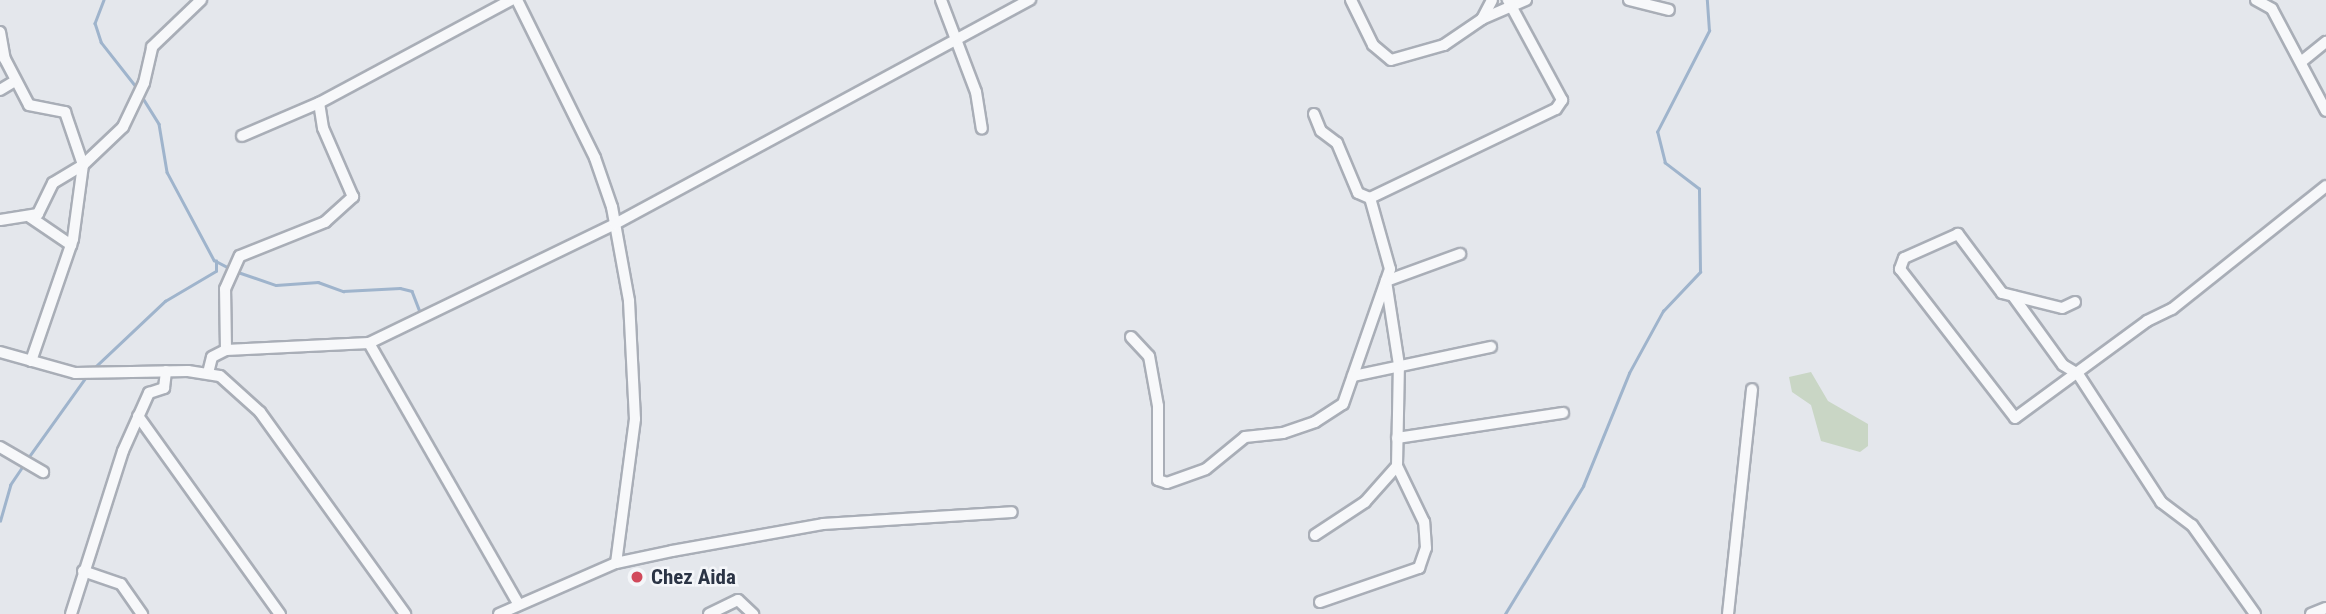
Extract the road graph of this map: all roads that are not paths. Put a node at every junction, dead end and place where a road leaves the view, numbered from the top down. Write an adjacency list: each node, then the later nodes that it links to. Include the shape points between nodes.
1 (201, 0): 25 (street, via 152,47 144,83 123,127)
2 (511, 0): 20 (street)
3 (517, 0): 30 (street, via 595,158)
4 (941, 0): 15 (street)
5 (1030, 0): 15 (street)
6 (1352, 0): 13 (street, via 1373,46 1391,61 1444,46)
7 (1492, 0): 13 (street)
8 (1526, 0): 11 (street)
9 (1629, 0): 12 (street)
10 (2256, 0): 17 (street, via 2272,9 2281,34)
11 (1510, 4): 13 (street); 27 (street, via 1562,100 1556,109)
12 (1669, 10)
13 (1482, 19)
14 (0, 32): 18 (street)
15 (958, 38): 23 (street); 30 (street)
16 (2326, 42): 17 (street)
17 (2301, 62): 21 (street)
18 (15, 80): 19 (street); 25 (street, via 29,105 65,112)
19 (0, 90)
20 (319, 103): 24 (street); 39 (street, via 323,128 353,197 325,222 240,256 225,289)
21 (2326, 111)
22 (1314, 114): 27 (street, via 1321,131 1337,143 1359,193)
23 (982, 129)
24 (242, 136)
25 (83, 165): 28 (street, via 52,183 38,214); 31 (street)
26 (2326, 186): 45 (street, via 2172,309 2147,321)
27 (1370, 198): 33 (street, via 1386,240 1390,269)
28 (30, 217): 29 (street); 31 (street)
29 (0, 220)
30 (615, 224): 37 (street); 56 (street, via 636,364 632,456)
31 (71, 246): 41 (street)
32 (1460, 254): 33 (street)
33 (1386, 281): 42 (street); 46 (street)
34 (2013, 296): 35 (street, via 2062,308); 45 (street, via 2063,365); 45 (street, via 1984,275 1958,234 1904,258 1900,269 2015,418)
35 (2075, 302)
36 (1131, 337): 46 (street, via 1149,356 1158,406 1158,480 1167,483 1206,469 1245,437 1283,433 1315,422 1343,404)
37 (369, 343): 39 (street); 59 (street)
38 (1491, 347): 42 (street)
39 (226, 350): 44 (street, via 212,357)
40 (0, 352): 41 (street)
41 (31, 361): 43 (street, via 89,375)
42 (1399, 365): 46 (street); 50 (street)
43 (166, 371): 44 (street); 49 (street, via 164,388 149,393)
44 (208, 373): 64 (street, via 229,382 260,412)
45 (2077, 374): 69 (street, via 2161,502 2192,525)
46 (1353, 376)
47 (1752, 389): 68 (street)
48 (1563, 413): 50 (street)
49 (138, 416): 57 (street); 63 (street)
50 (1397, 438): 52 (street)
51 (0, 447): 53 (street)
52 (1397, 466): 55 (street, via 1365,502); 58 (street, via 1424,522 1426,548 1419,568)
53 (43, 472)
54 (1012, 512): 56 (street, via 823,524)
55 (1315, 535)
56 (616, 563): 59 (street)
57 (83, 570): 61 (street); 62 (street, via 121,584)
58 (1320, 602)
59 (518, 603): 65 (street)
60 (2326, 607): 70 (street)
61 (71, 614)
62 (142, 614)
63 (280, 614)
64 (405, 614)
65 (499, 614)
66 (709, 614): 67 (street, via 737,600)
67 (753, 614)
68 (1728, 614)
69 (2255, 614)
70 (2311, 614)

